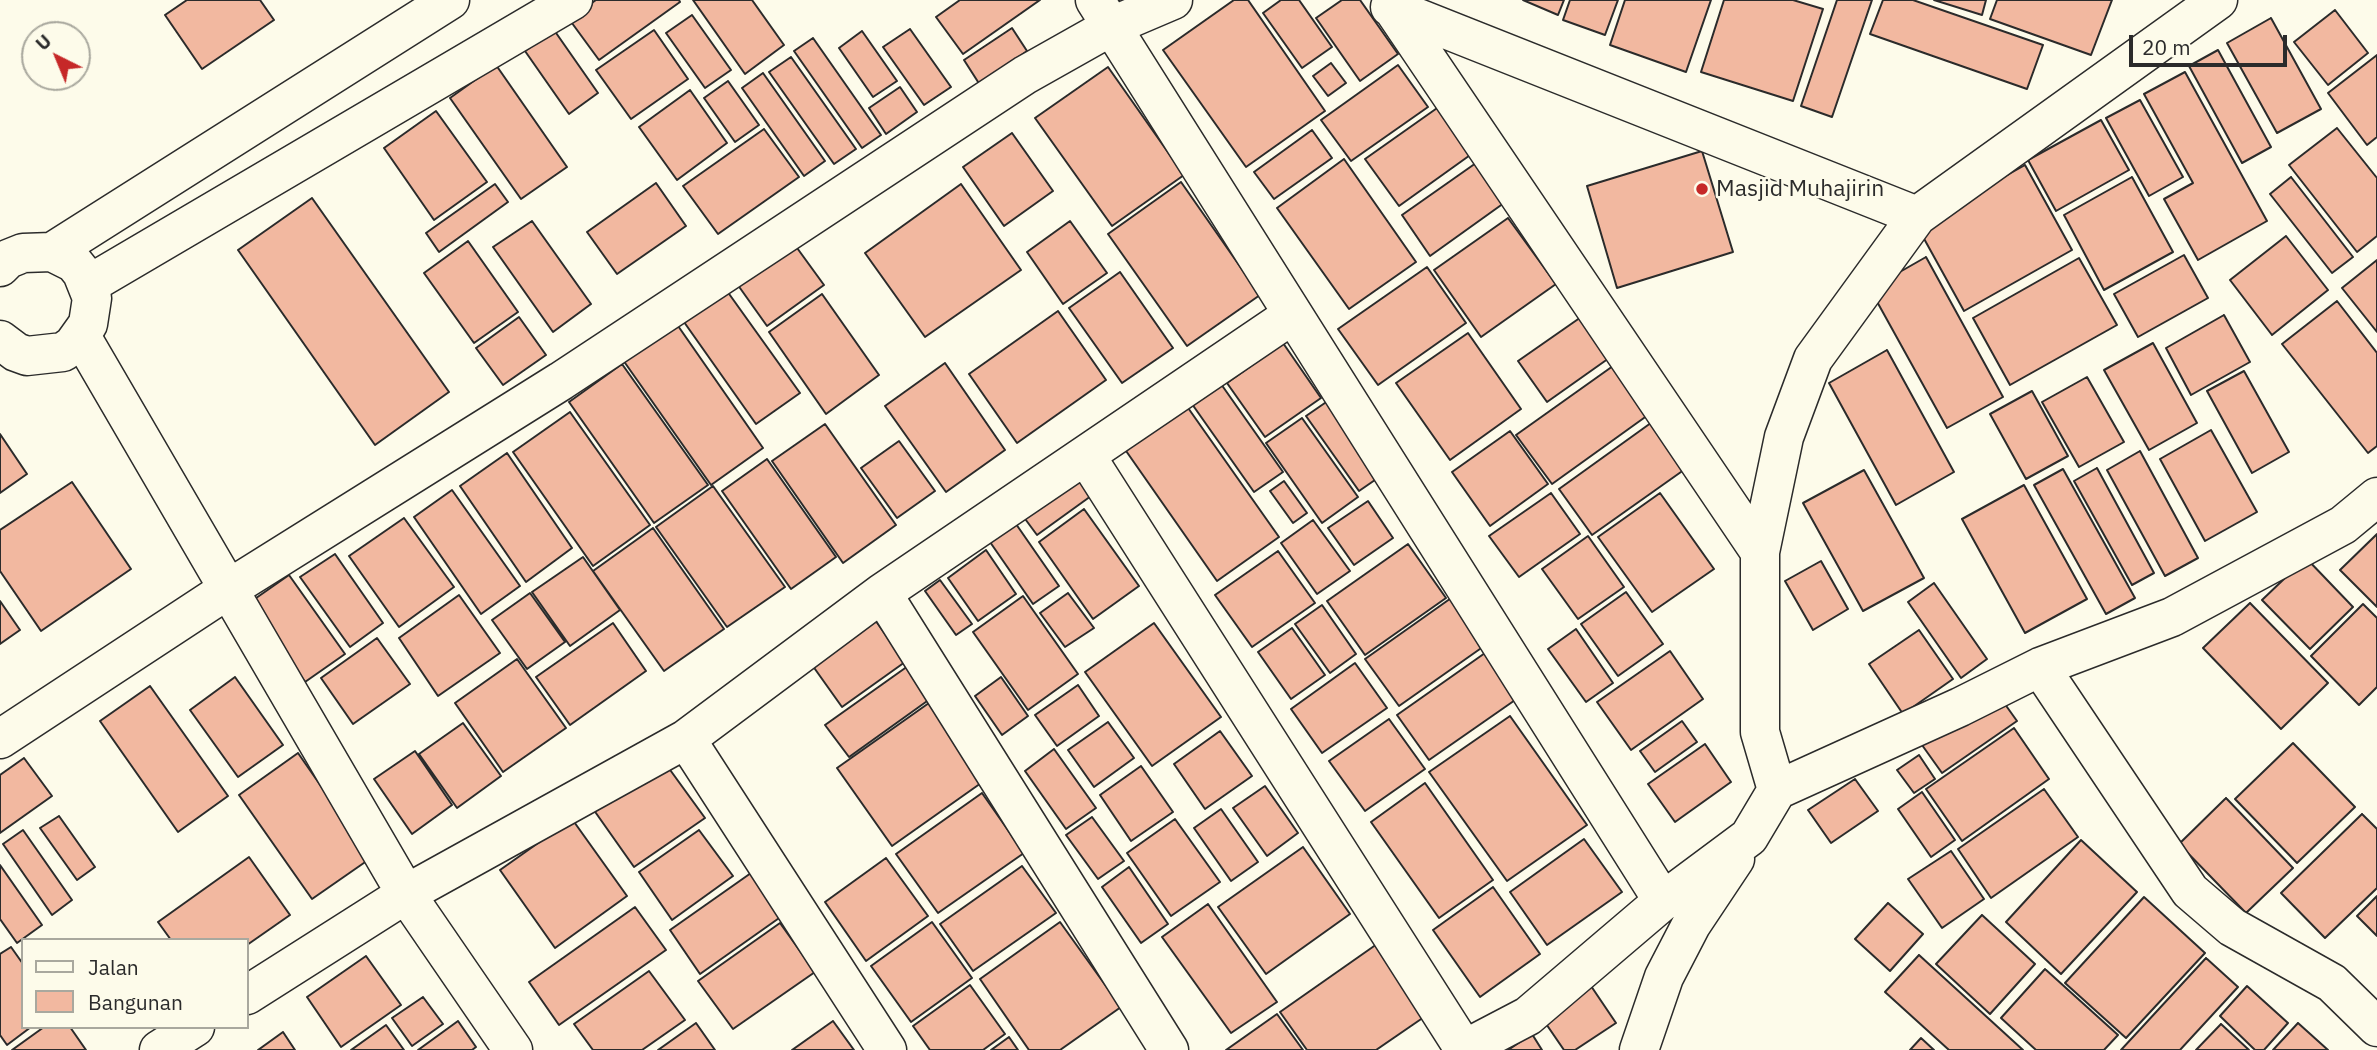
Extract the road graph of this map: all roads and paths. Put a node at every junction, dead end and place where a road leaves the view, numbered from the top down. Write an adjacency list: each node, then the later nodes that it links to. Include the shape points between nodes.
1 (450, 0): 8 (street)
2 (573, 0): 10 (street)
3 (1173, 0): 6 (street)
4 (2218, 0): 7 (street)
5 (1386, 4): 7 (street); 16 (street)
6 (1103, 13): 11 (street); 17 (street, via 1025,75 561,381)
7 (1917, 216): 16 (street, via 1813,359 1784,437)
8 (52, 252): 9 (street, via 37,250); 10 (street, via 74,263)
9 (3, 257)
10 (88, 285): 12 (street, via 91,311)
11 (1292, 315): 14 (street); 25 (street)
12 (81, 336): 13 (street, via 51,355); 17 (street)
13 (5, 352)
14 (1086, 456): 18 (street); 33 (street)
15 (2377, 496): 19 (street, via 2343,525 2172,617)
16 (1760, 552): 22 (street, via 1760,732)
17 (227, 590): 21 (street); 24 (street)
18 (882, 593): 20 (street); 32 (street)
19 (2040, 667): 22 (street); 27 (street, via 2190,891 2232,928 2332,984)
20 (686, 739): 24 (street); 31 (street)
21 (0, 740)
22 (1777, 790): 23 (street)
23 (1749, 837): 25 (street); 34 (street, via 1680,946 1664,977)
24 (406, 894): 26 (street); 30 (street)
25 (1663, 901): 33 (street, via 1528,1016)
26 (248, 994)
27 (2377, 1027)
28 (192, 1029): 29 (street)
29 (159, 1050)
30 (513, 1050)
31 (887, 1050)
32 (1168, 1050)
33 (1463, 1050)
34 (1639, 1050)

